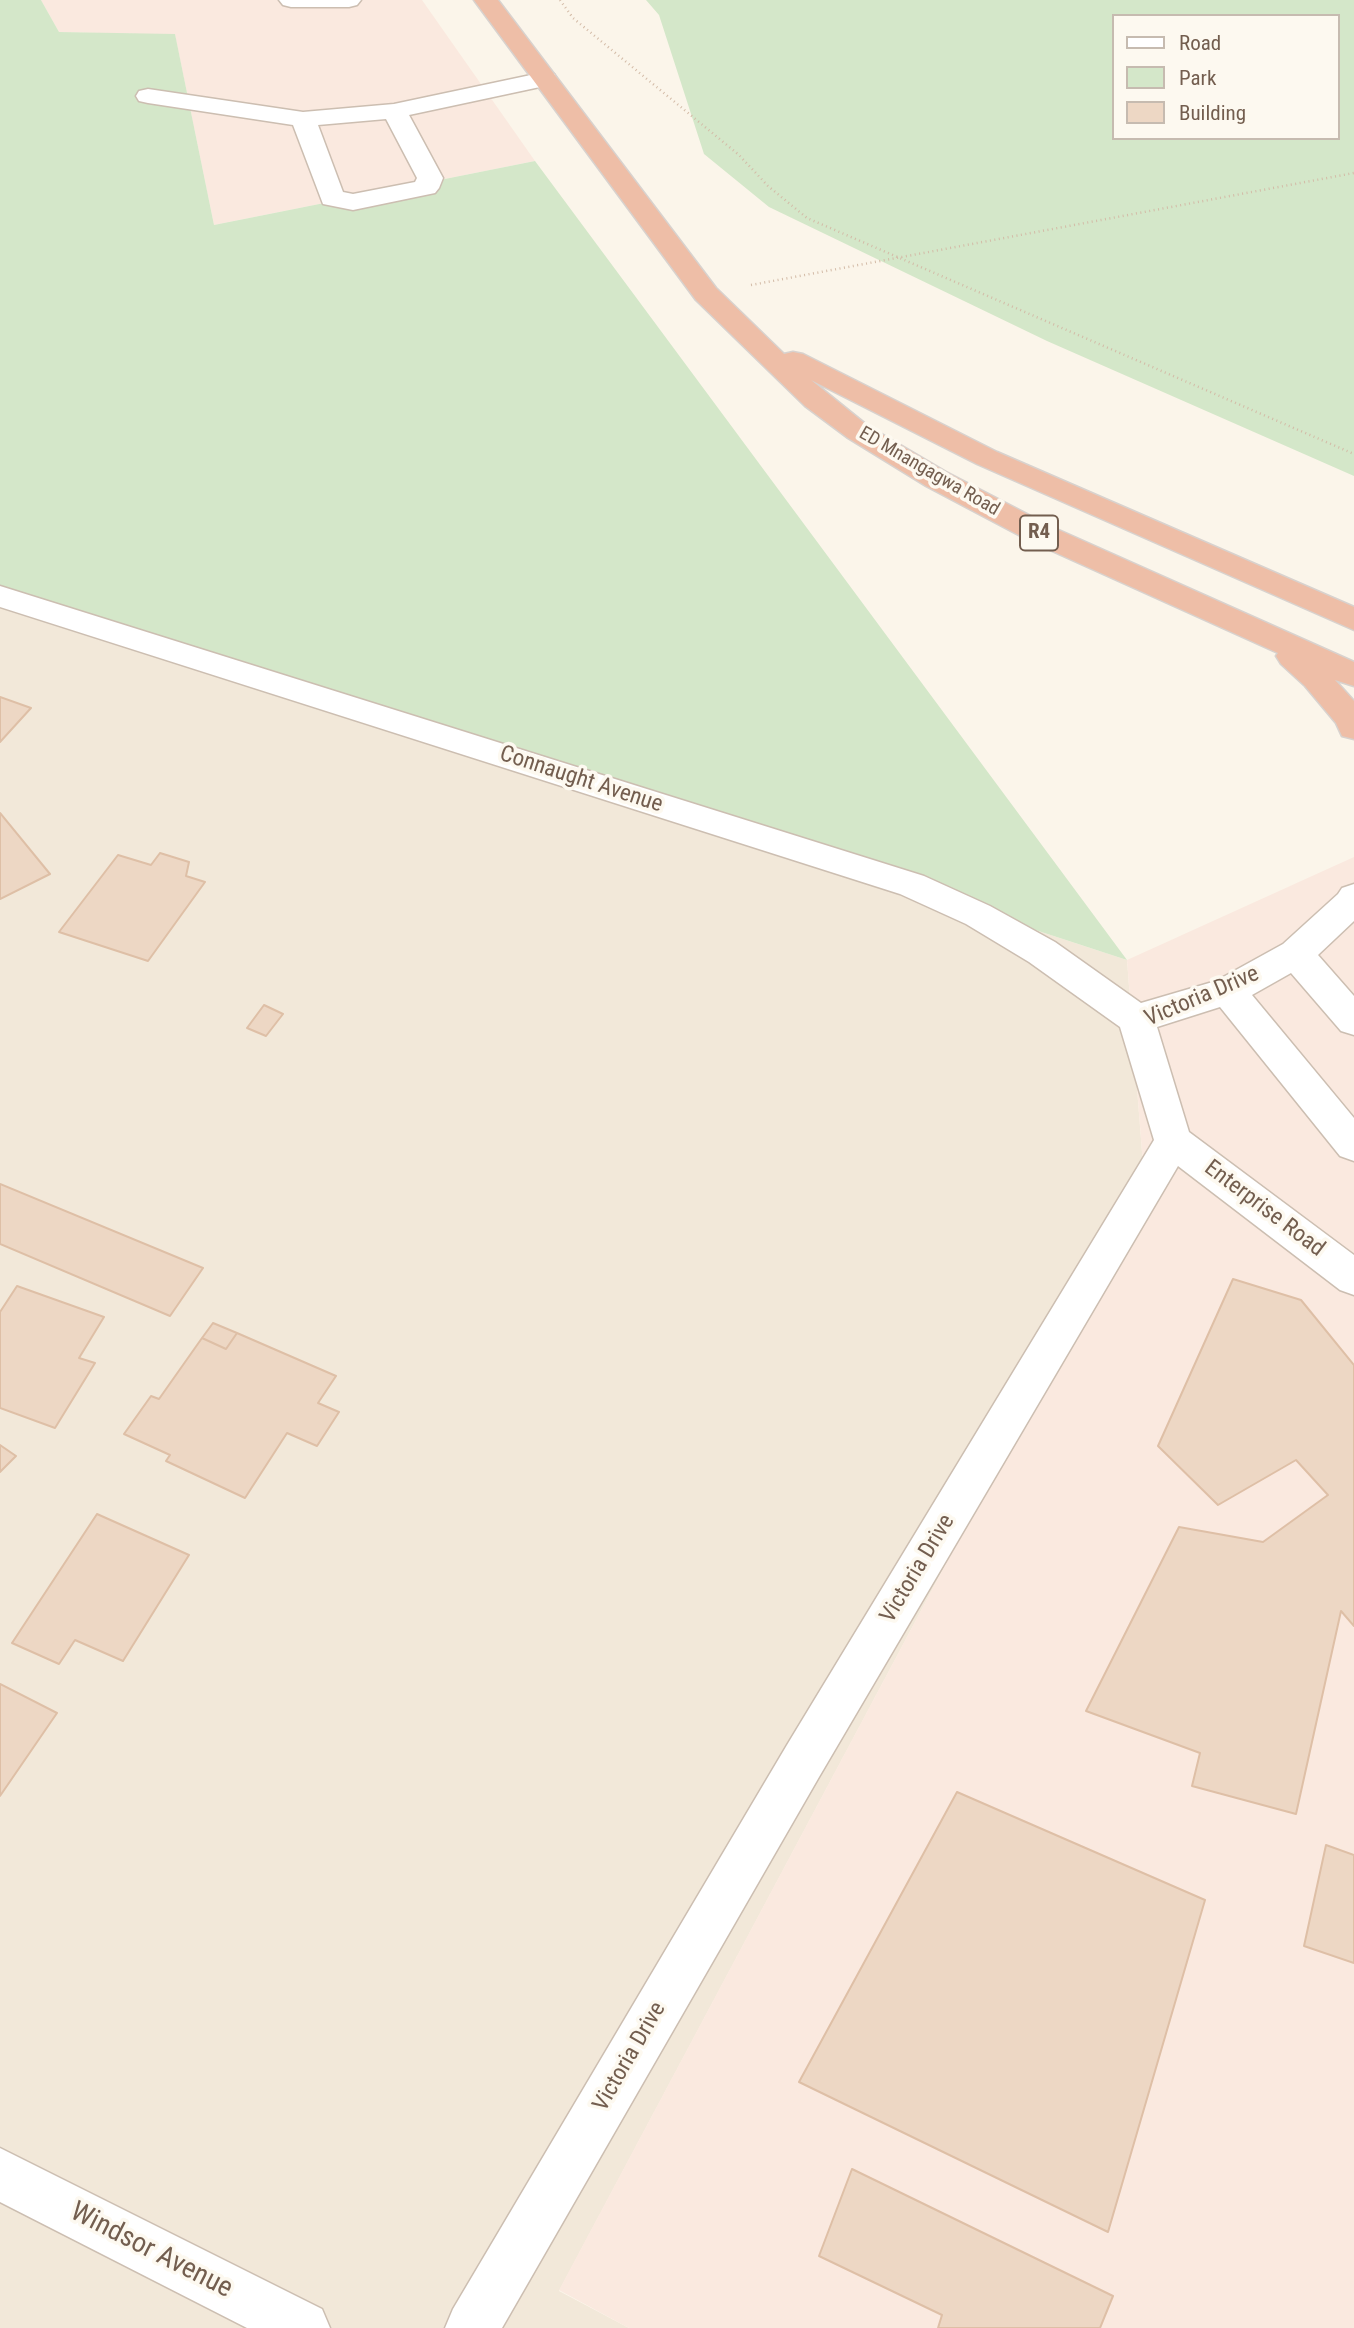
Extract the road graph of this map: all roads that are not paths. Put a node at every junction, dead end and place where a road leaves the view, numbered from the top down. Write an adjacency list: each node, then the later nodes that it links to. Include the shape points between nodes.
1 (291, 0): 2 (street)
2 (349, 0)
3 (486, 0): 4 (highway, ED Mnangagwa Road / R4)
4 (545, 79): 6 (street); 8 (highway, ED Mnangagwa Road / R4, via 706,294)
5 (148, 96): 7 (street)
6 (394, 111): 7 (street); 7 (street, via 430,178 426,188 353,202 332,198)
7 (303, 119)
8 (754, 340): 10 (highway, ED Mnangagwa Road / R4, via 987,458); 11 (highway, ED Mnangagwa Road / R4, via 826,408 936,479 1041,534)
9 (0, 596): 17 (street, Connaught Avenue, via 912,885 1042,951)
10 (1354, 619)
11 (1273, 639): 12 (highway, ED Mnangagwa Road / R4); 13 (highway, via 1317,678)
12 (1354, 675)
13 (1354, 728)
14 (1353, 903): 15 (street, Victoria Drive)
15 (1296, 954): 16 (street, Victoria Drive); 18 (street)
16 (1228, 991): 17 (street, Victoria Drive); 20 (street)
17 (1136, 1019): 19 (street, Victoria Drive)
18 (1354, 1021)
19 (1173, 1141): 21 (street, Enterprise Road); 24 (street, Victoria Drive)
20 (1354, 1144)
21 (1354, 1278)
22 (0, 2174): 23 (street, Windsor Avenue)
23 (303, 2328)
24 (472, 2328)

